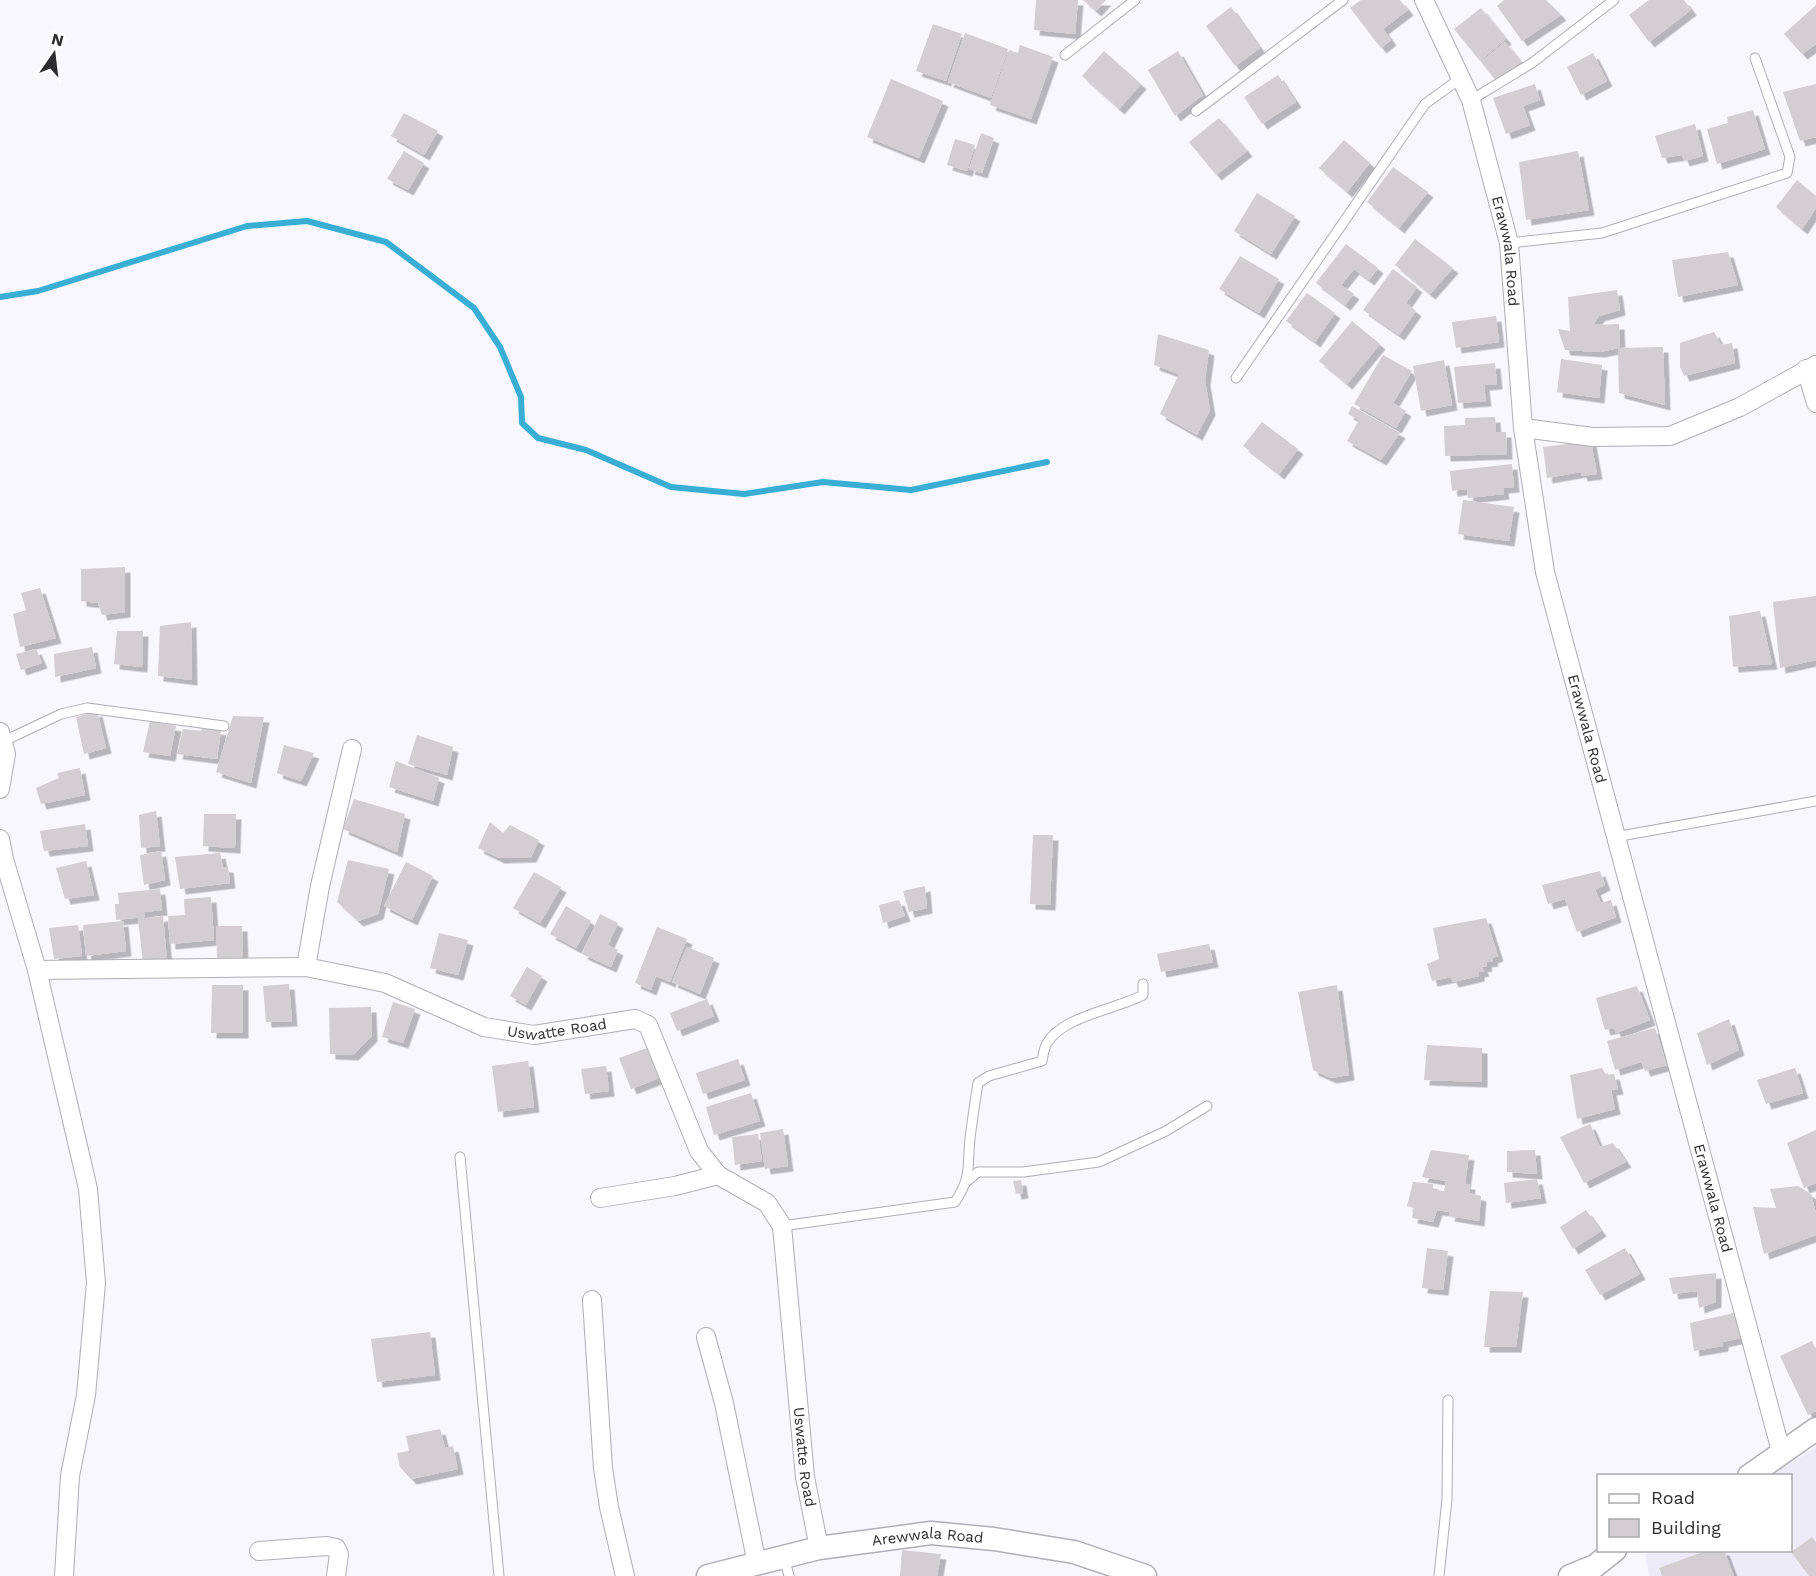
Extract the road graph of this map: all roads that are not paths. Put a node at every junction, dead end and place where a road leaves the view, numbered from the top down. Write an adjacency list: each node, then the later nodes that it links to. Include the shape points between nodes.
1 (1135, 0): 5 (lane)
2 (1343, 0): 9 (lane)
3 (1424, 0): 7 (street, Erawwala Road)
4 (1614, 0): 8 (lane, via 1532,63)
5 (1065, 55)
6 (1755, 58): 10 (lane, via 1790,157 1787,173 1602,232)
7 (1461, 78): 8 (street, Erawwala Road); 12 (lane, via 1425,104)
8 (1471, 100): 10 (street, Erawwala Road)
9 (1196, 111)
10 (1509, 243): 14 (street, Erawwala Road)
11 (1811, 367): 13 (street); 14 (street, via 1740,407 1670,436 1593,438)
12 (1236, 378)
13 (1816, 404)
14 (1523, 428): 20 (street, Erawwala Road, via 1545,572)
15 (224, 726): 16 (lane, via 87,708)
16 (1, 737): 18 (street, via 6,754)
17 (352, 749): 22 (street, via 320,886)
18 (0, 789)
19 (1816, 801): 20 (lane)
20 (1615, 837): 35 (street, Erawwala Road)
21 (0, 838): 23 (street)
22 (306, 967): 23 (street, Uswatte Road); 27 (street, Uswatte Road, via 385,983 484,1027 534,1035 635,1019 648,1025 699,1151)
23 (37, 969): 43 (street, via 88,1189 96,1283 86,1395 70,1476)
24 (1143, 984): 28 (lane, via 1143,995 1125,1005 1076,1019 1047,1043 1042,1061 989,1076 978,1083)
25 (1207, 1106): 28 (lane, via 1166,1131 1099,1162 1023,1173 978,1172)
26 (460, 1157): 45 (lane)
27 (718, 1175): 29 (street); 30 (street, Uswatte Road, via 767,1203)
28 (966, 1182): 30 (lane, via 955,1202)
29 (600, 1198)
30 (782, 1226): 37 (street, Uswatte Road, via 805,1477)
31 (592, 1300): 46 (street, via 603,1468)
32 (706, 1337): 40 (street, via 724,1403)
33 (1449, 1400): 49 (lane, via 1447,1499)
34 (1816, 1429): 35 (street)
35 (1782, 1455): 36 (street)
36 (1752, 1474)
37 (819, 1548): 41 (street, Arewwala Road); 48 (street, Arewwala Road, via 931,1533 1074,1552)
38 (259, 1551): 44 (street, via 336,1548)
39 (1614, 1552): 42 (street)
40 (757, 1564): 41 (street, Arewwala Road); 47 (street, Arewwala Road)
41 (786, 1566)
42 (1596, 1571): 50 (street)
43 (64, 1576)
44 (336, 1576)
45 (499, 1576)
46 (625, 1576)
47 (708, 1576)
48 (1145, 1576)
49 (1439, 1576)
50 (1570, 1576)

